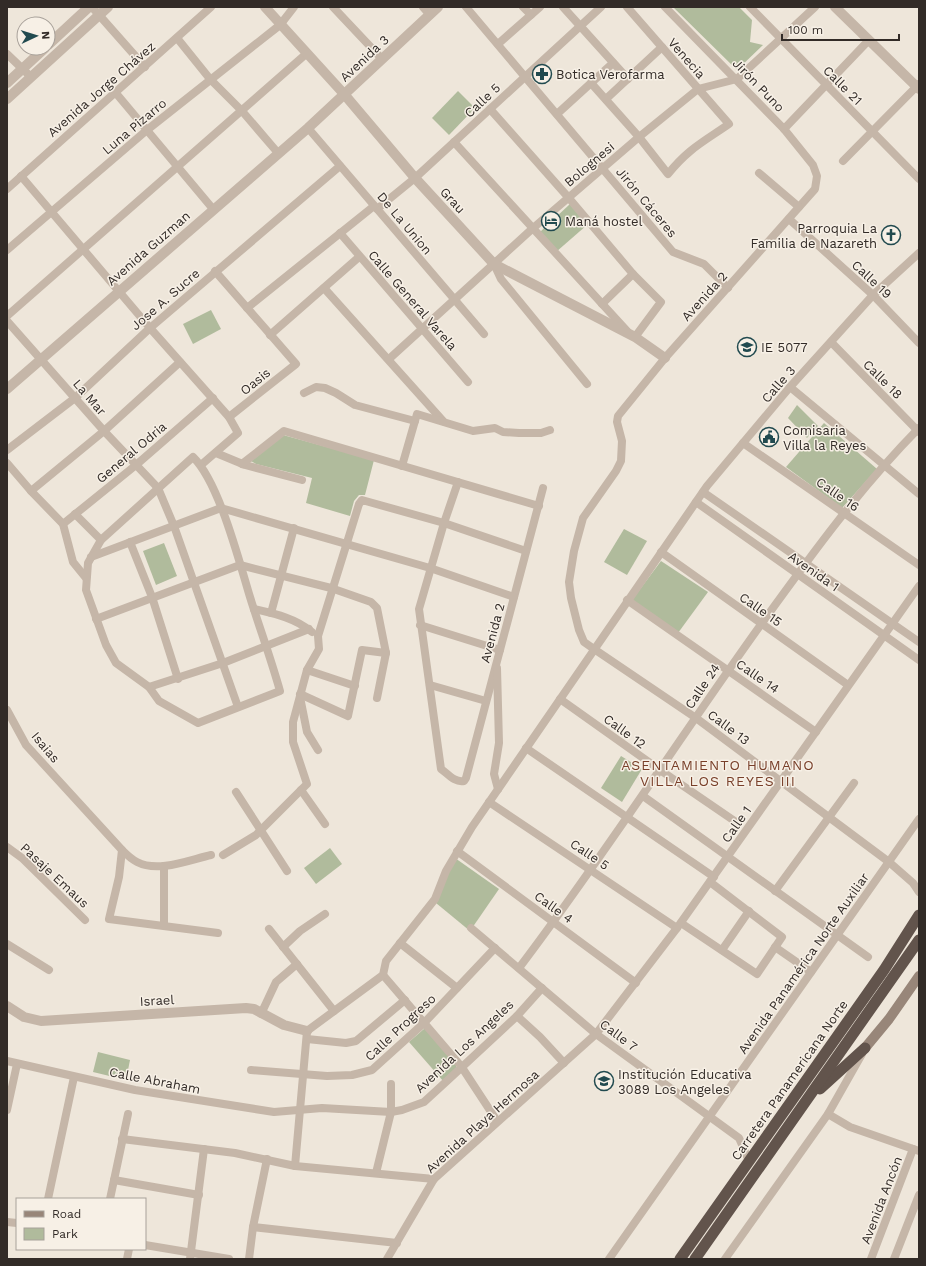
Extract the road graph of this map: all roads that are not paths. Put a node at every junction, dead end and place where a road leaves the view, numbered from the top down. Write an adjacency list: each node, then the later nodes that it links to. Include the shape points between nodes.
1 (90, 7): 19 (street); 23 (street)
2 (108, 7): 19 (street)
3 (211, 7): 24 (street, Avenida Jorge Chávez)
4 (265, 7): 21 (street, Grau)
5 (294, 7): 21 (street, Luna Pizarro)
6 (333, 7): 32 (street)
7 (438, 7): 18 (street, Avenida 3)
8 (466, 7): 27 (street, Jirón Cáceres)
9 (524, 7): 20 (street)
10 (540, 7): 20 (street)
11 (564, 7): 22 (street)
12 (601, 7): 22 (street, Calle 5)
13 (627, 7): 28 (street, Venecia)
14 (665, 7): 40 (street, Jirón Puno)
15 (750, 7): 25 (street, Calle 21)
16 (815, 7): 25 (street, Bolognesi)
17 (835, 7): 26 (street)
18 (426, 11): 32 (street, Avenida 3)
19 (99, 15): 34 (street); 36 (street)
20 (531, 15): 27 (street)
21 (280, 25): 30 (street, Grau); 38 (street, Luna Pizarro)
22 (580, 26): 33 (street); 37 (street, Calle 5)
23 (56, 38)
24 (177, 38): 34 (street, Avenida Jorge Chávez); 38 (street)
25 (782, 40): 40 (street, Bolognesi); 43 (street, Calle 21)
26 (869, 40): 43 (street); 44 (street)
27 (498, 44): 37 (street, Jirón Cáceres)
28 (662, 47): 39 (street); 45 (street, Venecia)
29 (7, 54): 35 (street)
30 (306, 54): 47 (street, Grau); 51 (street)
31 (36, 56): 35 (street)
32 (382, 59): 47 (street, Avenida 3)
33 (613, 63): 39 (street); 42 (street)
34 (145, 67): 46 (street, Avenida Jorge Chávez)
35 (22, 69): 36 (street); 41 (street)
36 (31, 77): 48 (street)
37 (525, 77): 50 (street, Calle 5); 52 (street, Jirón Cáceres)
38 (210, 79): 51 (street); 55 (street, Luna Pizarro)
39 (628, 79): 49 (street)
40 (737, 79): 45 (street, Bolognesi); 54 (street, Jirón Puno)
41 (7, 83)
42 (592, 83): 49 (street); 52 (street)
43 (826, 85): 54 (street); 56 (street, Calle 21)
44 (918, 87): 56 (street)
45 (698, 88): 57 (street, Bolognesi); 57 (street, Venecia, via 729,124 693,147 668,174)
46 (115, 92): 55 (street); 65 (street, Avenida Jorge Chávez)
47 (344, 94): 53 (street, Avenida 3); 66 (street, Grau)
48 (7, 99)
49 (606, 99): 57 (street)
50 (490, 109): 58 (street, Calle 5); 70 (street)
51 (242, 111): 59 (street); 62 (street)
52 (557, 114): 63 (street, Jirón Cáceres)
53 (308, 128): 59 (street, Avenida Guzman); 61 (street, De La Union)
54 (784, 129): 69 (street, Jirón Puno, via 813,165 817,176)
55 (147, 130): 62 (street); 74 (street, Luna Pizarro)
56 (872, 131): 60 (street); 67 (street, Calle 21)
57 (639, 137): 63 (street, Bolognesi)
58 (454, 142): 66 (street, Calle 5); 76 (street)
59 (278, 153): 73 (street, Avenida Guzman)
60 (843, 161)
61 (340, 166): 72 (street, De La Union); 83 (street, Jose A. Sucre)
62 (178, 167): 73 (street); 78 (street)
63 (603, 168): 70 (street, Bolognesi); 86 (street, Jirón Cáceres, via 673,252 704,264)
64 (760, 173): 71 (street)
65 (21, 176): 68 (street, Avenida Jorge Chávez); 74 (street)
66 (415, 178): 72 (street, Calle 5); 82 (street, Grau)
67 (919, 179)
68 (7, 189)
69 (815, 189): 71 (street, Avenida 2)
70 (568, 197): 76 (street, Bolognesi); 84 (street)
71 (799, 207): 75 (street, Avenida 2)
72 (376, 208): 77 (street, Calle 5); 89 (street, De La Union)
73 (213, 209): 87 (street, Avenida Guzman)
74 (52, 211): 78 (street); 79 (street, Luna Pizarro)
75 (789, 219): 86 (street, Avenida 2); 88 (street, Calle 19)
76 (532, 229): 82 (street, Bolognesi); 90 (street)
77 (340, 232): 80 (street, Calle General Varela); 91 (street, Calle 5)
78 (84, 248): 87 (street); 92 (street)
79 (7, 250)
80 (359, 257): 85 (street); 95 (street, Calle General Varela)
81 (917, 258): 88 (street, Calle 3)
82 (494, 264): 89 (street, Bolognesi); 98 (street, Grau); 106 (street, via 501,279)
83 (215, 271): 91 (street); 94 (street, Jose A. Sucre)
84 (633, 274): 90 (street); 98 (street, via 662,302)
85 (324, 288): 97 (street); 103 (street)
86 (728, 288): 101 (street, Avenida 2)
87 (120, 290): 94 (street); 102 (street, Avenida Guzman)
88 (873, 295): 99 (street, Calle 3); 100 (street, Calle 19)
89 (454, 300): 95 (street, Bolognesi); 96 (street, De La Union)
90 (602, 304): 98 (street)
91 (247, 308): 97 (street)
92 (7, 316)
93 (7, 321): 102 (street, La Mar)
94 (150, 328): 104 (street); 110 (street, Jose A. Sucre)
95 (421, 329): 103 (street, Bolognesi); 105 (street, Calle General Varela)
96 (484, 334)
97 (270, 335): 112 (street, Oasis, via 296,364)
98 (633, 336): 101 (street, Grau)
99 (830, 342): 107 (street, Calle 3); 117 (street, Calle 18)
100 (919, 343)
101 (665, 358): 115 (street, Avenida 2, via 618,416)
102 (41, 359): 108 (street, Avenida Guzman); 110 (street, La Mar)
103 (389, 359): 114 (street)
104 (180, 362): 111 (street); 118 (street)
105 (468, 382)
106 (587, 384)
107 (790, 387): 119 (street, Calle 3); 126 (street)
108 (7, 389)
109 (304, 393): 113 (street, via 316,388 325,388 355,405)
110 (75, 398): 118 (street, La Mar); 120 (street, Jose A. Sucre)
111 (213, 398): 112 (street); 124 (street, General Odria)
112 (229, 417): 121 (street, via 238,433)
113 (415, 421): 114 (street, via 417,414); 127 (street)
114 (443, 422): 116 (street, via 473,431 495,428 503,432 519,433)
115 (617, 422): 174 (street, Calle 13, via 622,441 620,461 616,472 583,518 569,582 579,630 584,642)
116 (550, 430)
117 (918, 430): 126 (street, Calle 24)
118 (104, 431): 124 (street, La Mar); 132 (street)
119 (743, 443): 133 (street, Calle 3); 138 (street, Calle 16)
120 (7, 450)
121 (216, 453): 123 (street); 125 (street)
122 (7, 463): 132 (street)
123 (242, 464): 127 (street, via 284,432); 128 (street)
124 (136, 465): 130 (street, La Mar); 139 (street, General Odria)
125 (201, 465): 130 (street, via 193,457); 137 (street)
126 (883, 465): 134 (street); 138 (street, Calle 24)
127 (402, 466): 129 (street)
128 (302, 480)
129 (458, 482): 136 (street); 140 (street)
130 (158, 488): 142 (street); 144 (street)
131 (543, 488): 136 (street, Avenida 2)
132 (30, 491): 141 (street)
133 (703, 492): 135 (street, Calle 3); 150 (street, Avenida 1)
134 (919, 494)
135 (696, 502): 148 (street, Calle 3); 154 (street, Avenida 1)
136 (539, 506): 147 (street, Avenida 2)
137 (221, 508): 142 (street); 143 (street); 151 (street)
138 (844, 512): 150 (street, Calle 24); 152 (street, Calle 16)
139 (75, 514): 141 (street, General Odria); 144 (street)
140 (444, 523): 146 (street, via 362,500); 147 (street); 153 (street)
141 (63, 524): 156 (street, via 73,562)
142 (174, 526): 145 (street); 157 (street)
143 (294, 528): 146 (street); 155 (street)
144 (101, 540): 149 (street)
145 (130, 542): 149 (street); 160 (street)
146 (347, 544): 153 (street); 159 (street)
147 (526, 551): 161 (street, Avenida 2)
148 (661, 552): 162 (street, Calle 3); 166 (street, Calle 15)
149 (91, 556): 156 (street)
150 (805, 563): 154 (street, Calle 24); 167 (street, Avenida 1)
151 (240, 565): 155 (street); 157 (street); 163 (street)
152 (919, 566)
153 (430, 568): 161 (street); 168 (street, via 419,609)
154 (797, 574): 166 (street, Calle 24); 171 (street, Avenida 1)
155 (282, 575): 159 (street); 164 (street)
156 (86, 578): 165 (street, via 86,590)
157 (194, 582): 160 (street); 179 (street)
158 (919, 586): 167 (street, Calle 1)
159 (332, 588): 170 (street); 176 (street, via 371,602 377,608)
160 (152, 597): 165 (street); 182 (street)
161 (514, 597): 175 (street, Avenida 2)
162 (627, 600): 174 (street, Calle 3); 181 (street, Calle 14)
163 (254, 609): 164 (street); 173 (street)
164 (271, 613): 169 (street, via 286,616)
165 (96, 619): 186 (street, via 116,663)
166 (762, 624): 181 (street, Calle 24); 184 (street, Calle 15)
167 (893, 624): 171 (street, Calle 1); 172 (street, Avenida 1)
168 (420, 625): 175 (street); 183 (street)
169 (309, 629): 170 (street); 173 (street)
170 (318, 636): 180 (street, via 319,649)
171 (884, 636): 178 (street, Avenida 1); 184 (street, Calle 1)
172 (919, 642)
173 (267, 646): 179 (street); 191 (street, via 280,691)
174 (594, 649): 189 (street, Calle 3); 193 (street, Calle 13)
175 (500, 650): 177 (street, Avenida 2)
176 (386, 653): 185 (street, via 362,650); 188 (street)
177 (497, 659): 190 (street, Avenida 2); 200 (street, via 499,743 494,774)
178 (919, 660)
179 (223, 663): 182 (street); 191 (street)
180 (307, 670): 185 (street); 187 (street)
181 (728, 670): 193 (street, Calle 24); 194 (street, Calle 14)
182 (178, 679): 186 (street)
183 (430, 684): 190 (street); 190 (street, Avenida 2, via 441,769 455,781 464,781 466,778)
184 (848, 685): 194 (street, Calle 1)
185 (355, 686): 187 (street, via 348,716)
186 (149, 687): 191 (street, via 158,701 198,723)
187 (300, 694): 196 (street, via 307,732); 201 (street, via 292,731 293,742 307,784)
188 (377, 698)
189 (560, 699): 195 (street, Calle 3); 197 (street, Calle 12)
190 (486, 701)
191 (238, 708)
192 (7, 710): 212 (street, Isaias, via 26,745)
193 (696, 718): 197 (street, Calle 24); 198 (street, Calle 13)
194 (816, 732): 198 (street, Calle 1)
195 (526, 748): 200 (street, Calle 3); 206 (street)
196 (318, 750)
197 (660, 770): 203 (street, Calle 24); 208 (street, Calle 12)
198 (781, 780): 205 (street, Calle 13); 216 (street, Calle 1)
199 (854, 783): 205 (street)
200 (498, 789): 204 (street, Calle 3)
201 (301, 790): 209 (street); 210 (street)
202 (236, 792): 210 (street)
203 (643, 796): 206 (street, Calle 24); 216 (street)
204 (490, 802): 213 (street, Calle 3); 219 (street, Calle 5)
205 (829, 816): 217 (street, Calle 13); 222 (street)
206 (628, 818): 219 (street, Calle 24); 221 (street)
207 (919, 819): 217 (street, Avenida Panamérica Norte Auxiliar)
208 (736, 822)
209 (326, 824)
210 (260, 830): 215 (street); 220 (street)
211 (7, 847): 228 (street, Pasaje Emaus, via 22,858)
212 (122, 850): 218 (street, Isaias, via 136,862 149,866); 230 (street, via 119,877 109,919)
213 (457, 851): 229 (street, Calle 4); 237 (street, Calle 3, via 435,899)
214 (212, 855): 218 (street, Isaias)
215 (223, 855)
216 (728, 857): 221 (street, Calle 1); 222 (street)
217 (889, 862): 223 (street, Calle 13, via 913,883); 235 (street, Avenida Panamérica Norte Auxiliar)
218 (164, 866): 230 (street)
219 (591, 869): 229 (street, Calle 24); 231 (street, Calle 5)
220 (287, 871)
221 (712, 879): 225 (street); 231 (street, Calle 1)
222 (775, 891): 235 (street)
223 (919, 892)
224 (919, 908): 227 (street)
225 (749, 911): 240 (street, via 782,937); 242 (street)
226 (325, 914): 239 (street, via 300,931)
227 (917, 918): 282 (highway, Carretera Panamericana Norte, via 884,970)
228 (85, 920)
229 (554, 922): 245 (street, Calle 24); 250 (street, Calle 4)
230 (164, 925): 234 (street)
231 (679, 926): 242 (street, Calle 5); 250 (street, Calle 1)
232 (471, 928): 241 (street, Calle 7)
233 (269, 930): 239 (street)
234 (218, 933)
235 (837, 935): 243 (street); 247 (street, Avenida Panamérica Norte Auxiliar)
236 (919, 940): 270 (highway, Carretera Panamericana Norte)
237 (400, 943): 248 (street, Calle 3, via 386,961); 251 (street)
238 (7, 944): 246 (street)
239 (283, 947): 244 (street)
240 (775, 947): 242 (street, Calle 5, via 757,974); 247 (street)
241 (495, 948): 245 (street, Calle 7); 251 (street, Calle Progreso)
242 (722, 950)
243 (868, 957)
244 (296, 964): 255 (street); 256 (street, via 276,982)
245 (519, 968): 252 (street, Calle 7)
246 (49, 970)
247 (811, 972): 276 (street, Avenida Panamérica Norte Auxiliar)
248 (383, 975): 253 (street); 255 (street)
249 (919, 976): 261 (main road)
250 (636, 983): 259 (street, Calle 1)
251 (457, 988): 258 (street, Calle Progreso)
252 (542, 988): 257 (street, Avenida Los Angeles); 259 (street, Calle 7)
253 (405, 1000): 258 (street); 260 (street, via 356,1041 346,1043)
254 (7, 1006): 256 (street, Israel, via 24,1017 41,1021 246,1008)
255 (334, 1011): 260 (street)
256 (260, 1014): 260 (street, Israel)
257 (516, 1016): 263 (street); 265 (street, Avenida Los Angeles)
258 (424, 1023): 265 (street); 267 (street, Calle Progreso, via 372,1070 352,1075)
259 (596, 1034): 263 (street, Avenida Playa Hermosa); 276 (street, Calle 7)
260 (307, 1035): 267 (street)
261 (865, 1048): 270 (highway); 275 (street)
262 (7, 1061): 264 (street, Calle Abraham)
263 (564, 1063): 277 (street, Avenida Playa Hermosa)
264 (17, 1064): 268 (street, Calle Abraham); 272 (street)
265 (461, 1066): 273 (street, Avenida Los Angeles, via 424,1102); 277 (street)
266 (251, 1070): 267 (street, Calle Progreso)
267 (304, 1074): 271 (street)
268 (74, 1077): 271 (street, Calle Abraham, via 244,1108 274,1112); 289 (street)
269 (391, 1084): 273 (street)
270 (806, 1101): 300 (highway, Carretera Panamericana Norte)
271 (300, 1109): 273 (street, Avenida Los Angeles); 283 (street)
272 (7, 1110)
273 (391, 1112): 284 (street)
274 (128, 1114): 278 (street)
275 (828, 1114): 280 (street, via 850,1127); 301 (street)
276 (710, 1116): 282 (street, Calle 7, via 739,1138); 298 (street, Avenida Panamérica Norte Auxiliar)
277 (497, 1121): 285 (street, Avenida Playa Hermosa)
278 (122, 1140): 279 (street); 286 (street)
279 (204, 1149): 281 (street); 287 (street)
280 (916, 1150): 302 (street, Avenida Ancón)
281 (267, 1159): 283 (street); 291 (street)
282 (749, 1161): 299 (highway, Carretera Panamericana Norte)
283 (295, 1166): 284 (street)
284 (376, 1173): 285 (street)
285 (434, 1179): 292 (street, Avenida Playa Hermosa)
286 (114, 1180): 287 (street); 290 (street)
287 (199, 1195): 294 (street)
288 (919, 1195): 303 (street)
289 (48, 1198)
290 (110, 1198)
291 (253, 1227): 292 (street); 296 (street)
292 (397, 1243): 297 (street, Avenida Playa Hermosa)
293 (146, 1245): 294 (street)
294 (191, 1256): 295 (street)
295 (229, 1259)
296 (249, 1259)
297 (387, 1259)
298 (609, 1259)
299 (680, 1259)
300 (695, 1259)
301 (725, 1259)
302 (871, 1259)
303 (894, 1259)

